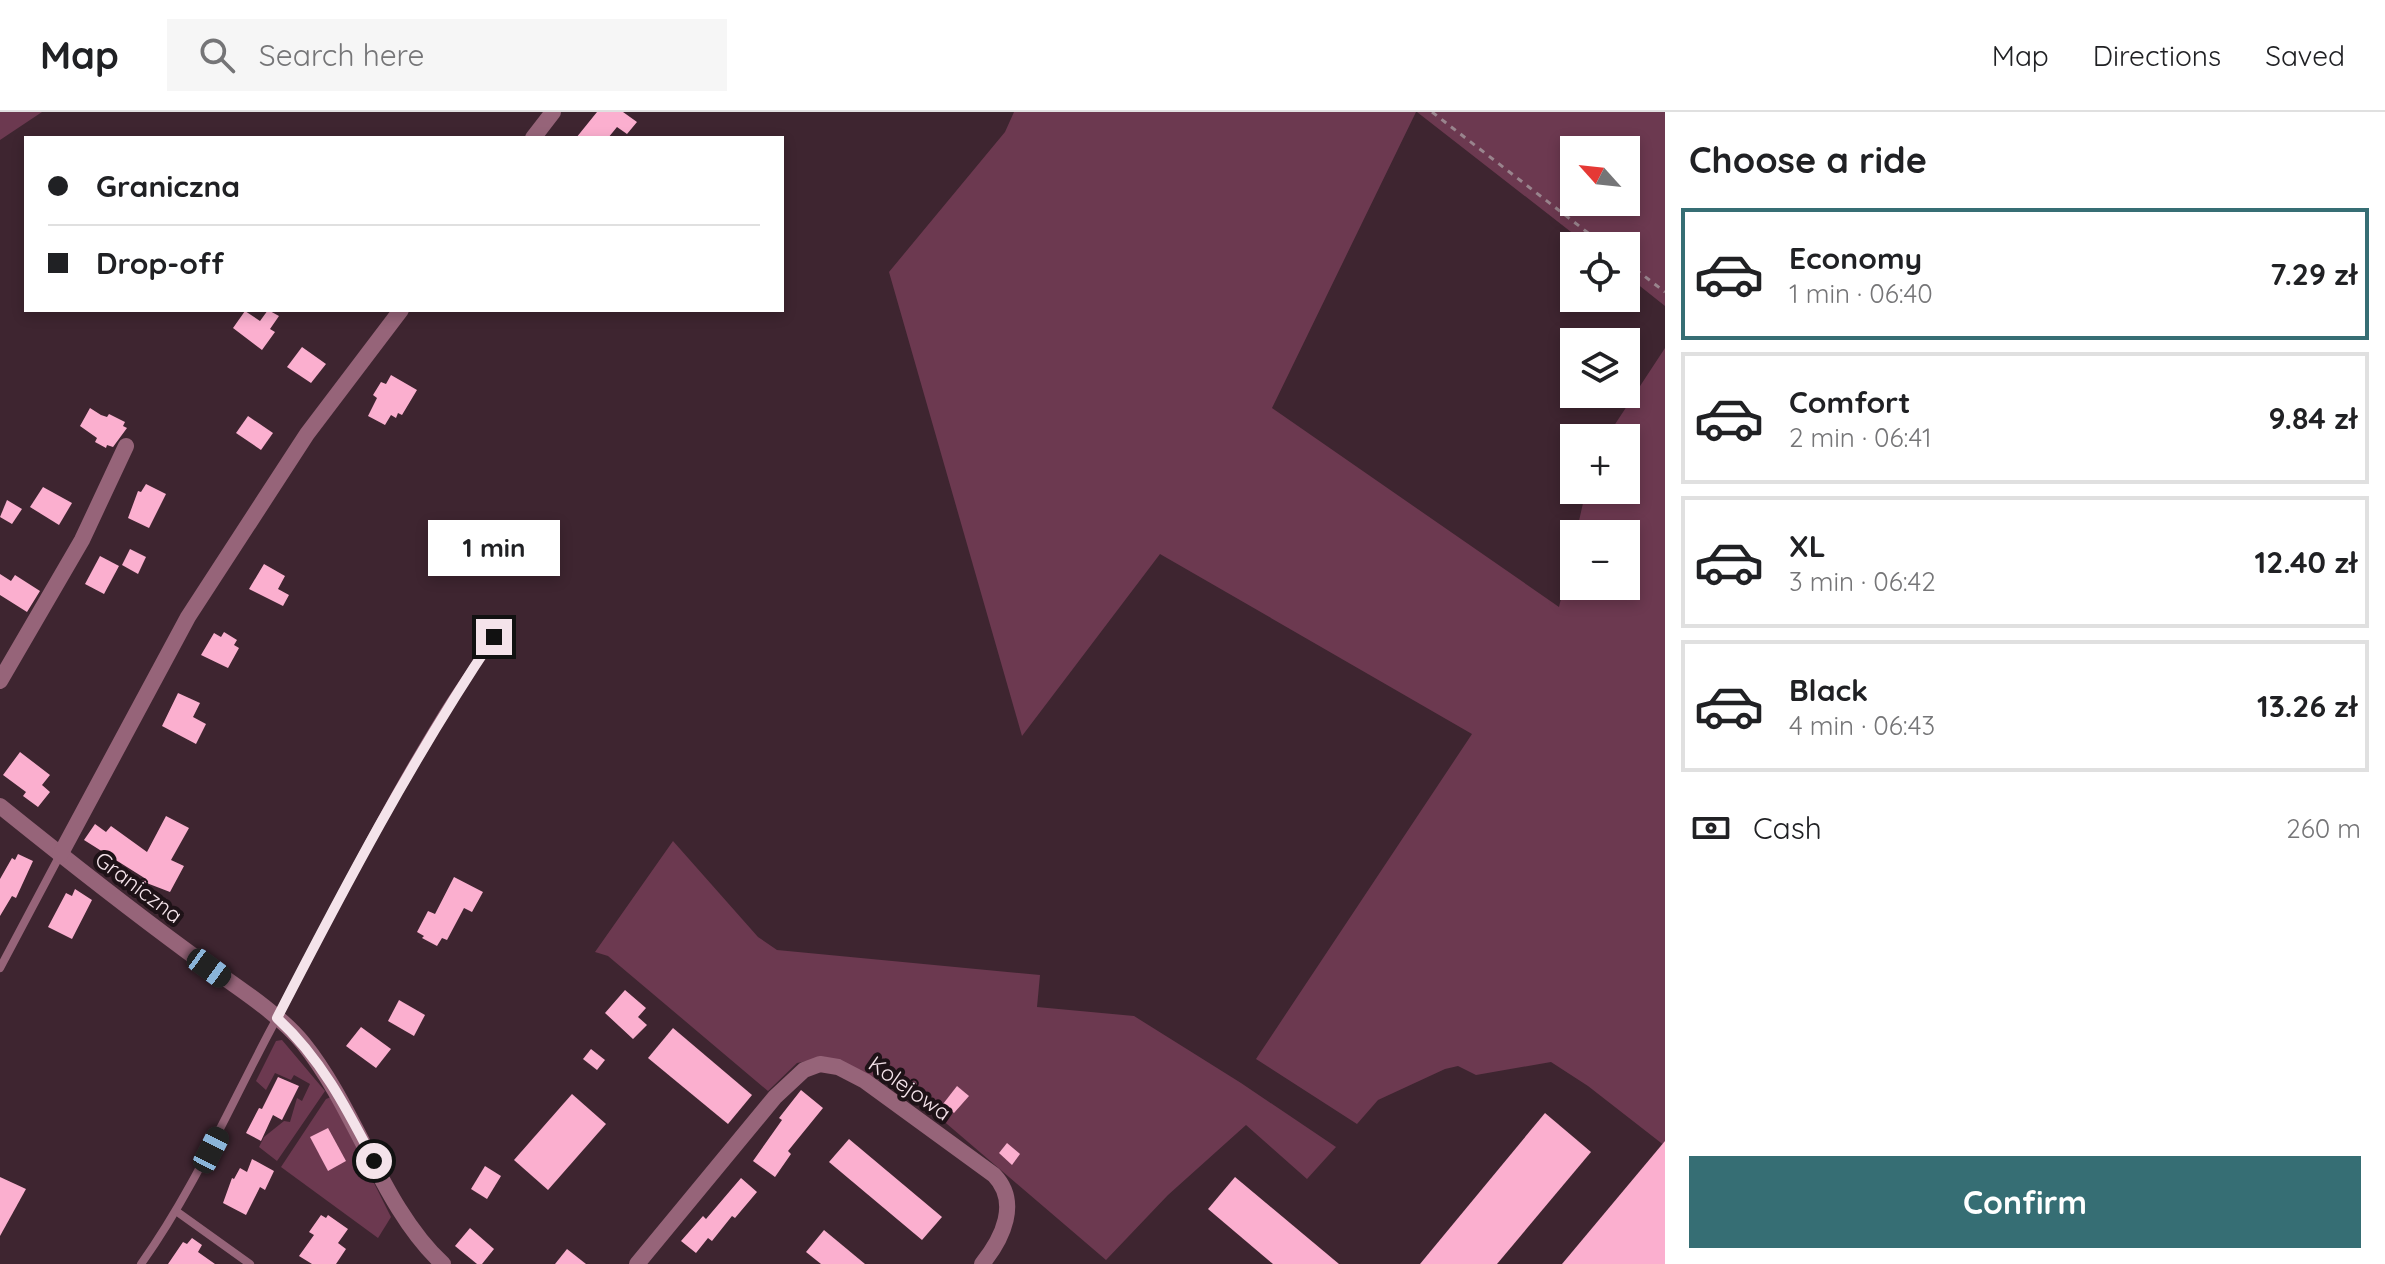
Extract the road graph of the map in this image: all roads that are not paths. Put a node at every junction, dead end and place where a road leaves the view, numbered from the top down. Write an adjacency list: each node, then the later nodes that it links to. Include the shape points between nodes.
1 (553, 112): 2 (street)
2 (535, 136)
3 (399, 312): 8 (street, via 307,434 188,617)
4 (126, 446): 6 (street, via 82,540)
5 (494, 637): 10 (lane, via 402,784)
6 (0, 681)
7 (0, 806): 8 (street, Graniczna)
8 (60, 855): 9 (lane); 10 (street, Graniczna)
9 (0, 968)
10 (277, 1018): 11 (lane); 14 (street, Graniczna, via 302,1041 335,1088 414,1234)
11 (176, 1211): 12 (lane); 13 (lane)
12 (141, 1264)
13 (250, 1264)
14 (443, 1264)
15 (637, 1264): 16 (street, Kolejowa, via 775,1097 804,1070 820,1064 865,1081 1005,1186 1009,1200 1003,1225 996,1248)
16 (982, 1264)

